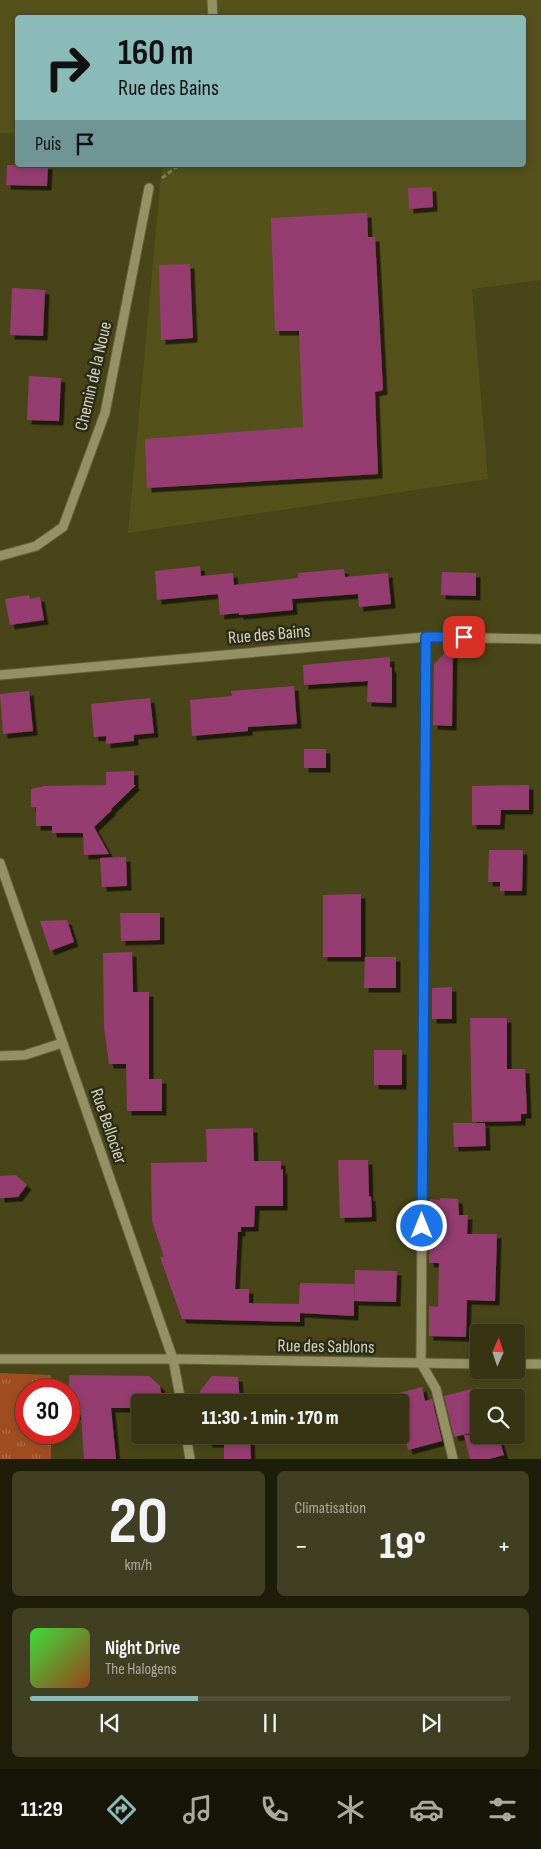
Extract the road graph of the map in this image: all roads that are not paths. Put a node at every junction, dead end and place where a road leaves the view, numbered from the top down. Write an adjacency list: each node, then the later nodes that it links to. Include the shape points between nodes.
1 (212, 0): 2 (street)
2 (213, 15)
3 (149, 188): 4 (street, Chemin de la Noue, via 105,413 63,528 36,546)
4 (0, 556)
5 (426, 637): 6 (street, Rue des Bains); 7 (street, Rue des Bains); 13 (street)
6 (541, 638)
7 (0, 675)
8 (0, 863): 9 (street, Rue Bellocier)
9 (62, 1043): 10 (street, via 25,1055); 12 (street, Rue Bellocier)
10 (0, 1056)
11 (0, 1359): 12 (street, Rue des Sablons)
12 (173, 1359): 13 (street, Rue des Sablons); 17 (street, Rue Bellocier)
13 (421, 1364): 14 (street, Rue des Sablons); 20 (street, via 436,1389)
14 (470, 1364)
15 (525, 1364): 16 (street)
16 (541, 1364)
17 (179, 1394)
18 (188, 1444): 19 (street)
19 (190, 1459)
20 (453, 1459)

